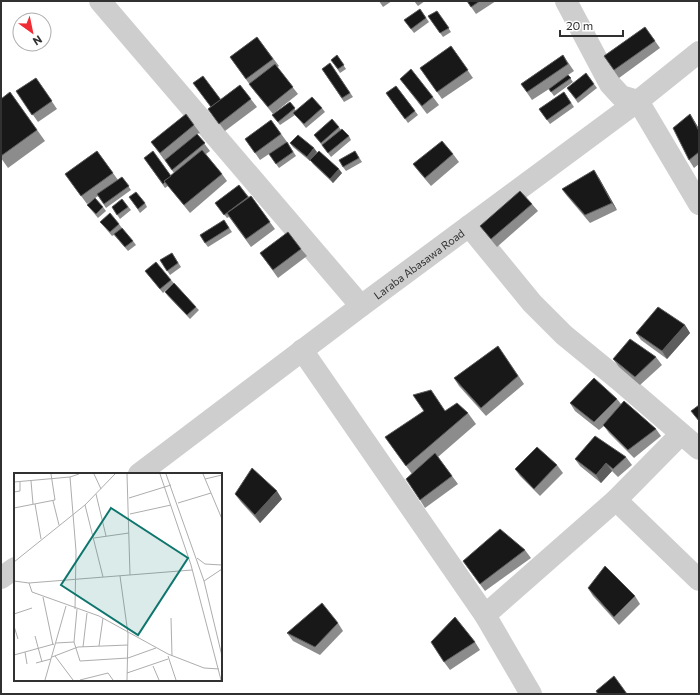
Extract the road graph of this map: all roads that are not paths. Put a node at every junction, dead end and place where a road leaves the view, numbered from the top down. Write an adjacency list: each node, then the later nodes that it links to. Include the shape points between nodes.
1 (100, 1): 7 (street)
2 (566, 1): 4 (street, via 610,84 621,96)
3 (699, 52): 4 (street, Laraba Abasawa Road)
4 (638, 101): 5 (street); 6 (street, Laraba Abasawa Road)
5 (699, 204)
6 (469, 226): 7 (street, Laraba Abasawa Road); 9 (street, via 532,303)
7 (361, 306): 8 (street, Laraba Abasawa Road)
8 (302, 350): 11 (street, Laraba Abasawa Road); 16 (street)
9 (681, 434): 10 (street); 12 (street)
10 (699, 450)
11 (140, 473)
12 (616, 500): 15 (street); 16 (street)
13 (14, 569): 14 (street)
14 (1, 578)
15 (699, 580)
16 (485, 615): 17 (street)
17 (531, 694)

